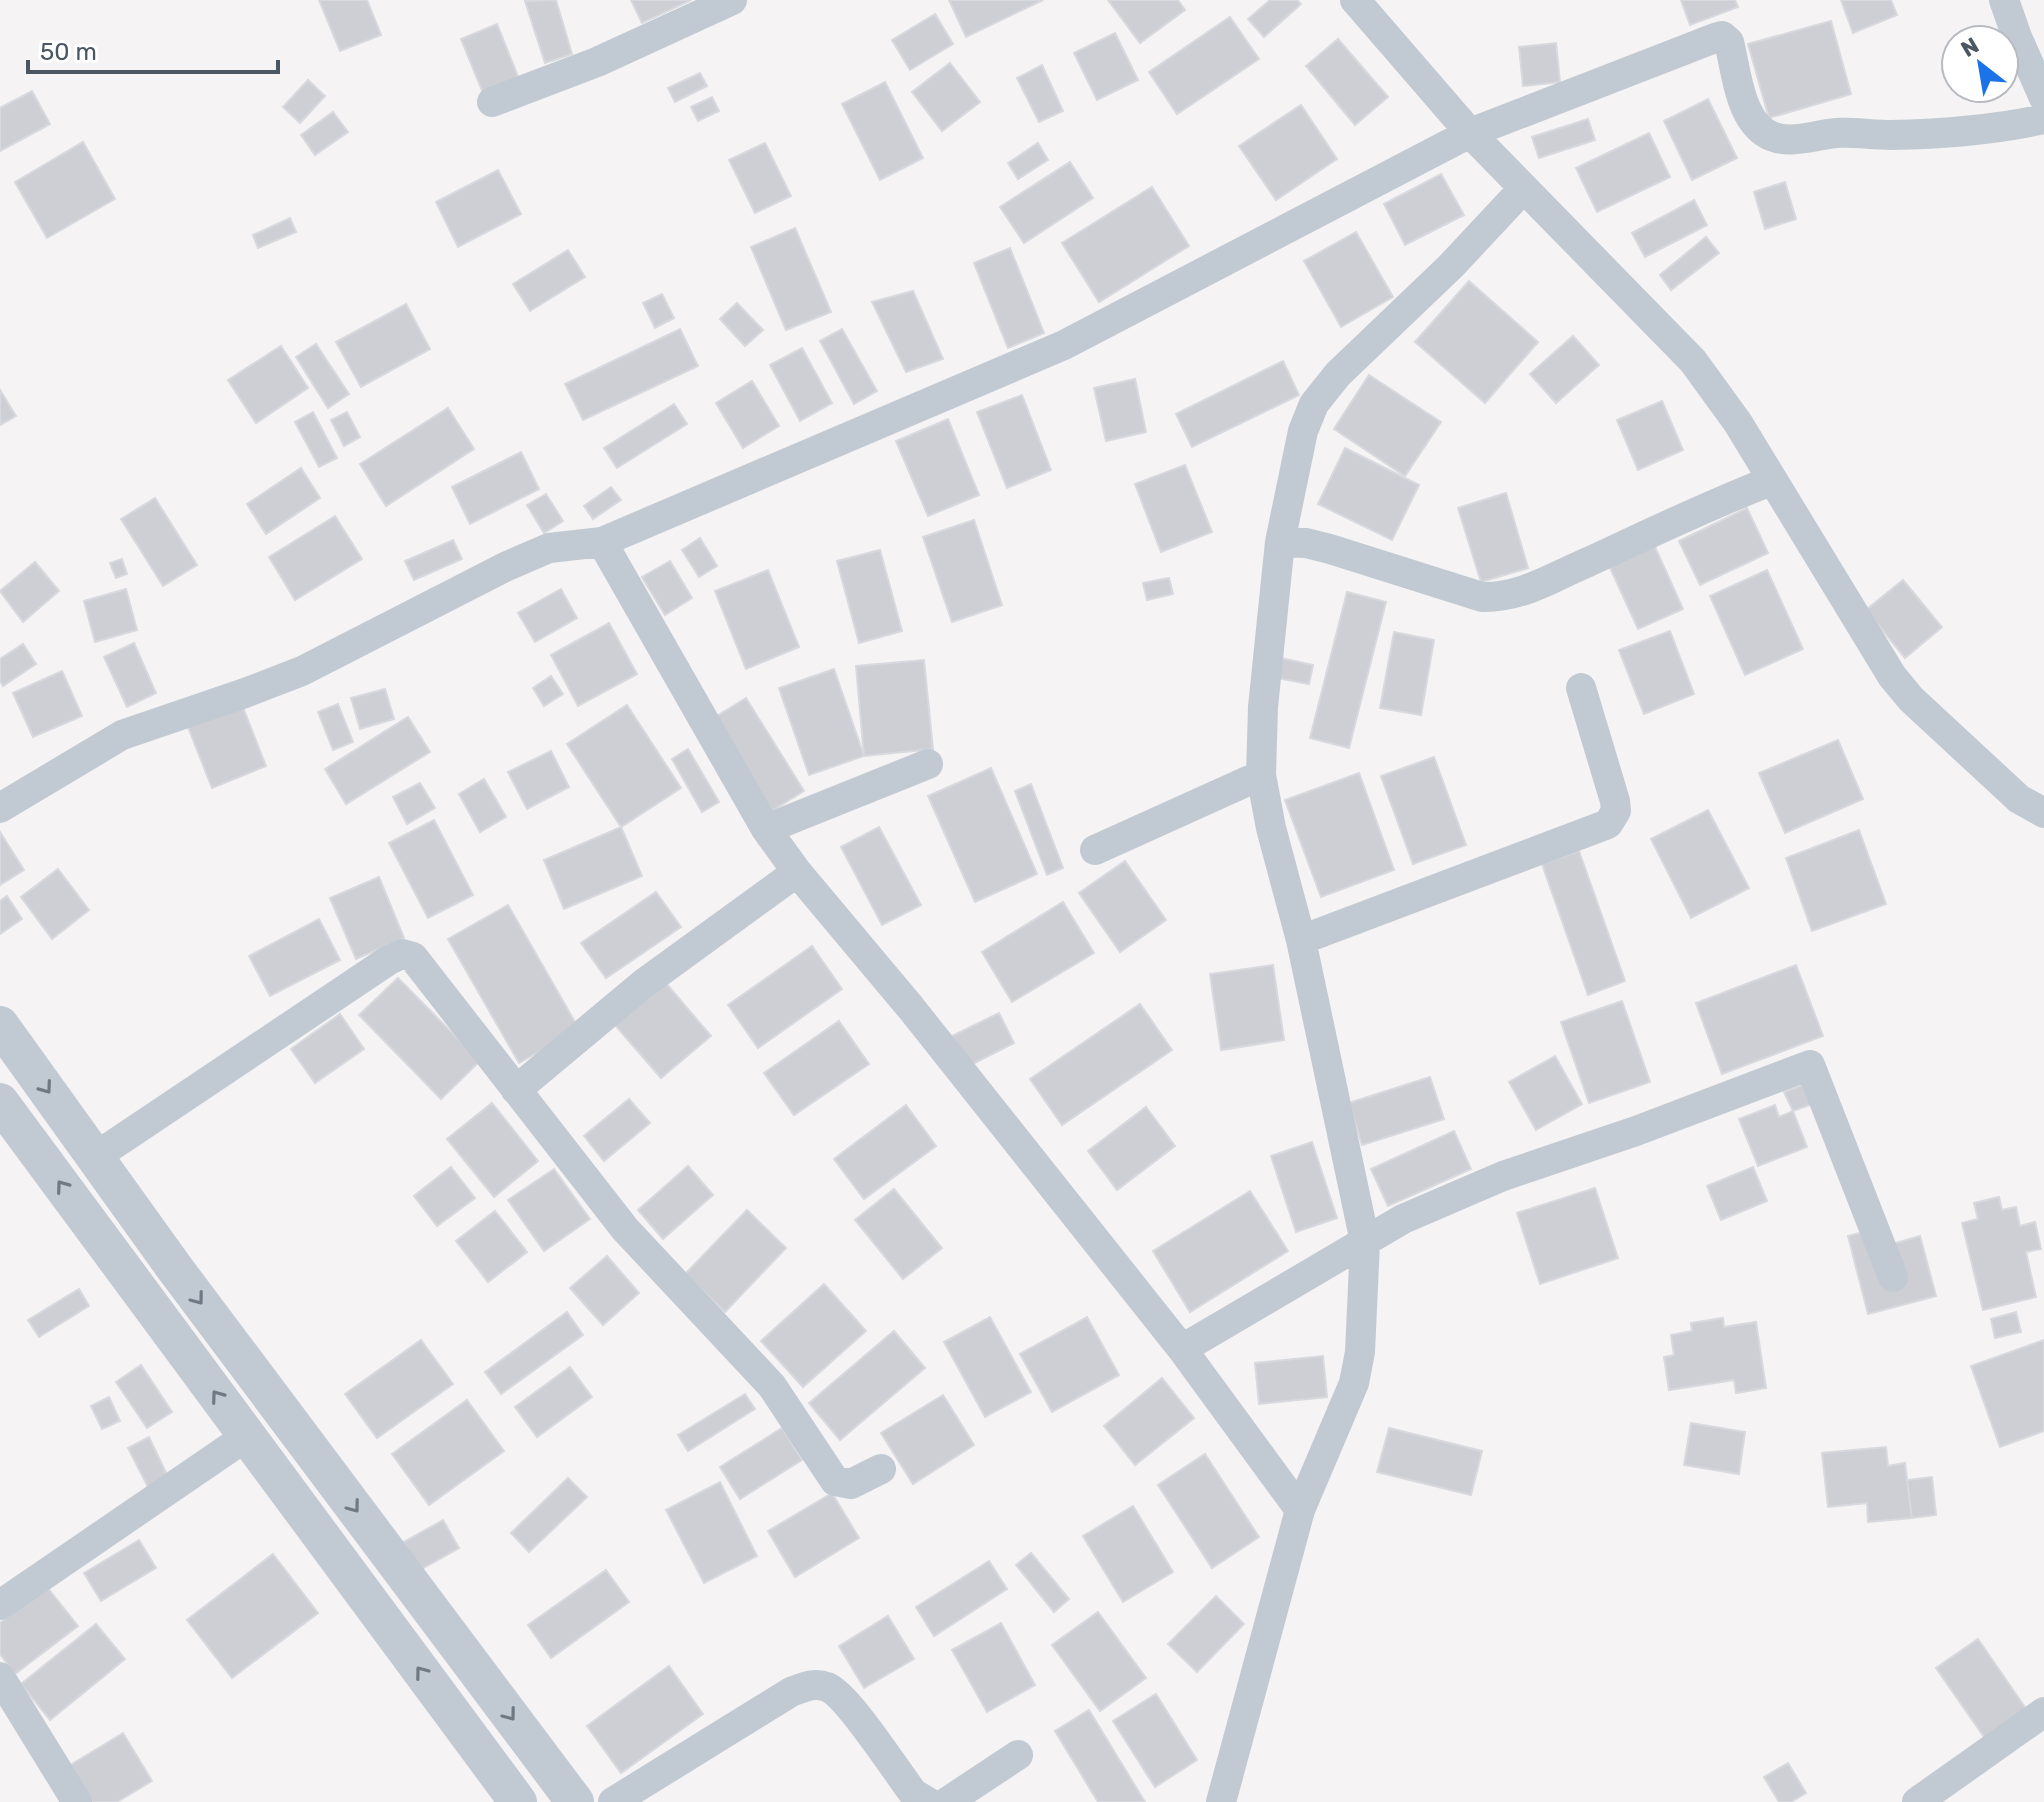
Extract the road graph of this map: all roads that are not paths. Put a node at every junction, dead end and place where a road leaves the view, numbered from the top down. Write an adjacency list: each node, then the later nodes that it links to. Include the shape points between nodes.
1 (732, 0): 5 (street, via 597,62)
2 (1355, 0): 7 (street)
3 (2004, 0): 4 (street)
4 (2044, 98)
5 (492, 102)
6 (2044, 119): 7 (street, via 2002,128 1837,133 1786,140 1765,133 1752,118 1729,42 1722,36)
7 (1470, 133): 8 (street); 10 (street, via 1064,345)
8 (1523, 189): 9 (street, via 1693,361); 11 (street, via 1314,404 1303,431)
9 (1771, 481): 11 (street, via 1541,585 1501,597 1482,597 1318,546); 16 (street, via 1902,688 2019,799)
10 (602, 542): 15 (street, via 549,548 302,671 122,735); 17 (street)
11 (1280, 542): 14 (street)
12 (1581, 688): 20 (street, via 1615,801 1608,824)
13 (928, 764): 17 (street)
14 (1261, 775): 18 (street); 20 (street)
15 (0, 808)
16 (2044, 813)
17 (766, 829): 19 (street)
18 (1095, 850)
19 (797, 872): 22 (street, via 643,984); 27 (street)
20 (1301, 940): 25 (street)
21 (0, 1025): 24 (street, one-way to 24)
22 (516, 1090): 24 (street, via 413,957 402,954); 29 (street, via 625,1229 772,1386 835,1481 851,1484)
23 (0, 1102): 28 (street, one-way to 23)
24 (95, 1157): 37 (street, one-way to 37)
25 (1365, 1242): 26 (street, via 1403,1219 1503,1176 1810,1065); 27 (street); 30 (street, via 1354,1383)
26 (1893, 1277)
27 (1182, 1349): 30 (street)
28 (247, 1436): 31 (street); 36 (street, one-way to 28)
29 (881, 1469)
30 (1300, 1510): 41 (street)
31 (0, 1605)
32 (0, 1677): 35 (street)
33 (2044, 1712): 42 (street)
34 (1018, 1755): 40 (street)
35 (77, 1802)
36 (518, 1802)
37 (575, 1802)
38 (613, 1802): 39 (street, via 811,1684 829,1687 844,1700 913,1793)
39 (928, 1802)
40 (947, 1802)
41 (1221, 1802)
42 (1917, 1802)

